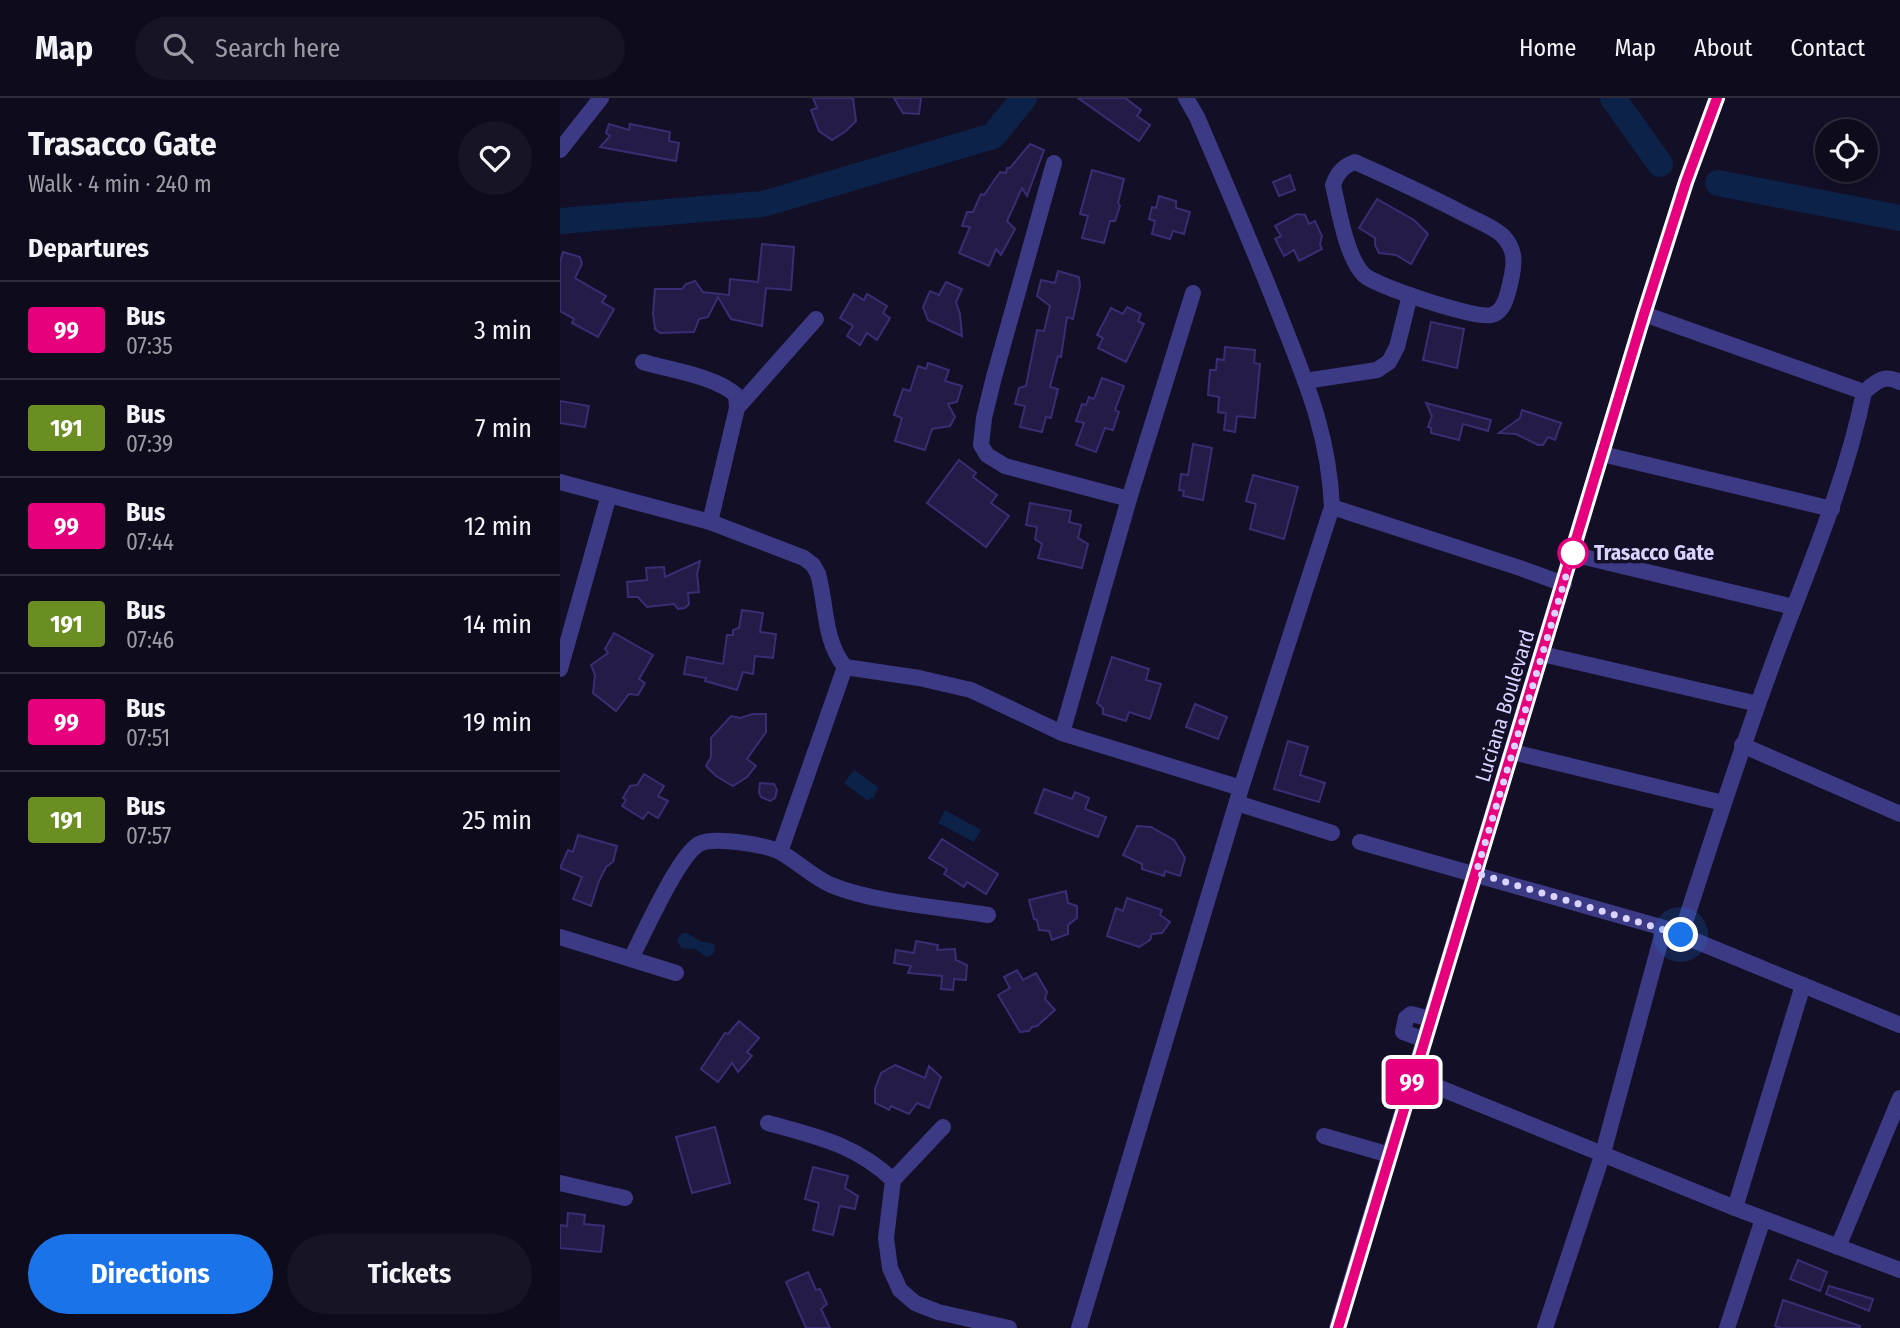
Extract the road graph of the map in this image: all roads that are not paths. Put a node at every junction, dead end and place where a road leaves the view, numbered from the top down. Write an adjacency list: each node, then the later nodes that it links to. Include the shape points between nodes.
1 (601, 98): 4 (street)
2 (1186, 98): 11 (street)
3 (1717, 98): 8 (street, Luciana Boulevard)
4 (560, 150)
5 (1054, 163): 18 (street, via 994,377 981,445 1005,466)
6 (1193, 293): 18 (street)
7 (1410, 295): 7 (street, via 1491,315 1501,310 1509,289 1514,251 1500,233 1423,192 1355,162 1347,164 1333,185 1354,258 1365,276); 11 (street, via 1389,362 1377,370)
8 (1644, 314): 13 (street); 15 (street, Luciana Boulevard)
9 (816, 319): 14 (street)
10 (643, 362): 14 (street, via 728,388 736,395)
11 (1306, 381): 19 (street, via 1324,438)
12 (1900, 382): 13 (street, via 1889,377 1878,380)
13 (1864, 392): 20 (street)
14 (737, 408): 21 (street)
15 (1602, 454): 20 (street); 22 (street, Luciana Boulevard)
16 (560, 482): 17 (street)
17 (609, 495): 21 (street); 27 (street)
18 (1129, 499): 29 (street)
19 (1332, 507): 23 (street); 32 (street)
20 (1832, 509): 24 (street)
21 (710, 522): 26 (street, via 787,550 813,565 831,646)
22 (1572, 554): 23 (street, Luciana Boulevard); 24 (street)
23 (1564, 584): 25 (street, Luciana Boulevard)
24 (1794, 607): 28 (street)
25 (1542, 654): 28 (street); 31 (street, Luciana Boulevard)
26 (845, 667): 29 (street, via 971,690); 37 (street)
27 (560, 669)
28 (1758, 704): 30 (street)
29 (1062, 733): 32 (street)
30 (1742, 745): 33 (street); 34 (street)
31 (1513, 752): 33 (street); 38 (street, Luciana Boulevard)
32 (1239, 795): 35 (street); 64 (street)
33 (1723, 803): 41 (street)
34 (1900, 814)
35 (1332, 833)
36 (1360, 842): 38 (street)
37 (780, 852): 39 (street, via 809,873 843,888); 43 (street, via 732,842 699,844 681,864)
38 (1476, 873): 40 (street); 46 (street, Luciana Boulevard)
39 (988, 915)
40 (1664, 928): 41 (street); 54 (street)
41 (1681, 935): 45 (street)
42 (560, 937): 43 (street)
43 (631, 958): 44 (street)
44 (676, 973)
45 (1803, 985): 47 (street); 59 (street)
46 (1432, 1019): 48 (street, Luciana Boulevard); 48 (street, via 1411,1014 1406,1018 1403,1032)
47 (1900, 1025)
48 (1425, 1040): 49 (street, Luciana Boulevard)
49 (1413, 1077): 54 (street); 55 (street, Luciana Boulevard)
50 (1900, 1098): 61 (street)
51 (768, 1123): 56 (street, via 854,1151)
52 (943, 1127): 56 (street)
53 (1324, 1136): 55 (street)
54 (1603, 1153): 59 (street); 66 (street)
55 (1390, 1155): 65 (street, Luciana Boulevard)
56 (893, 1180): 63 (street, via 886,1237 890,1268 900,1290 915,1303 938,1312)
57 (560, 1183): 58 (street)
58 (625, 1198)
59 (1735, 1208): 60 (street)
60 (1763, 1219): 61 (street); 67 (street)
61 (1838, 1247): 62 (street)
62 (1900, 1270)
63 (1009, 1328)
64 (1079, 1328)
65 (1338, 1328)
66 (1545, 1328)
67 (1727, 1328)

